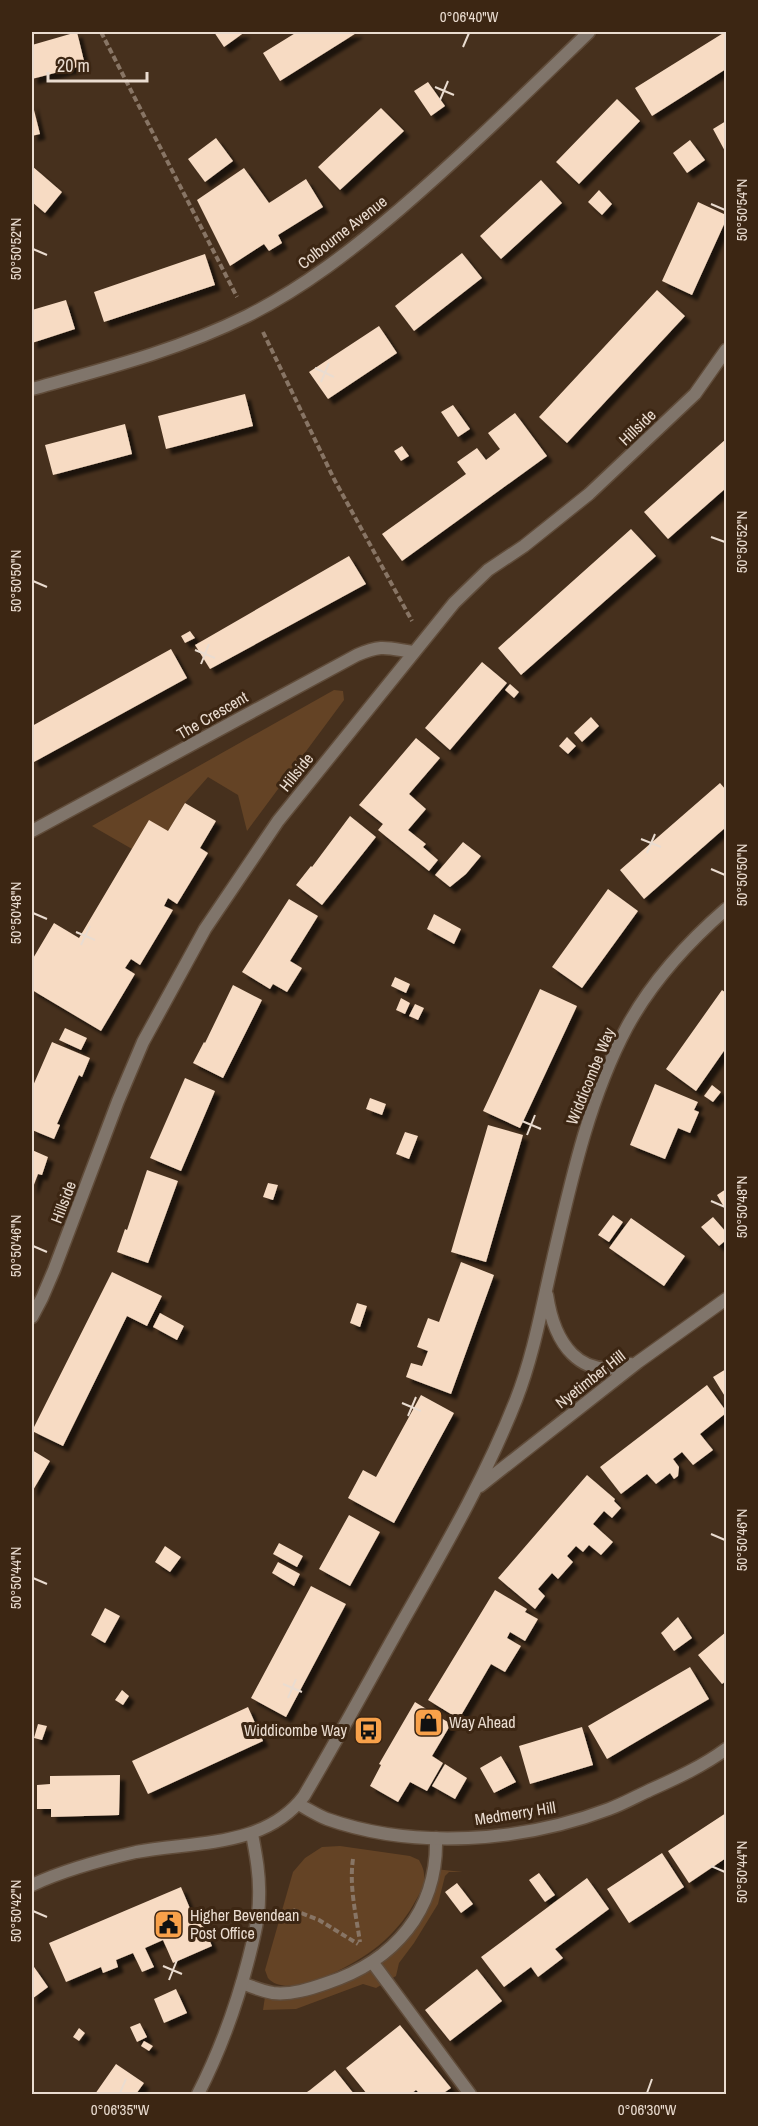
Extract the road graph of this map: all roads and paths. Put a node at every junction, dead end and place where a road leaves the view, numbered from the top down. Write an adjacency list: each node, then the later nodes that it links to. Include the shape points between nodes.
1 (589, 32): 3 (street, Colbourne Avenue, via 452,163 316,276 247,316 191,339)
2 (726, 350): 4 (street, Hillside, via 694,393 649,439 589,494 488,570)
3 (32, 389)
4 (413, 652): 5 (street, The Crescent, via 384,647 357,655); 9 (street, Hillside, via 278,821 200,938 142,1042)
5 (32, 831)
6 (726, 909): 7 (street, Widdicombe Way, via 679,954 627,1028 587,1125)
7 (546, 1288): 10 (street, Widdicombe Way, via 557,1333 575,1357 605,1370); 11 (street, Widdicombe Way, via 517,1396)
8 (726, 1299): 10 (street, Nyetimber Hill)
9 (32, 1317)
10 (638, 1362): 11 (street, Nyetimber Hill)
11 (477, 1489): 13 (street, Widdicombe Way)
12 (726, 1749): 15 (street, Medmerry Hill, via 679,1777 610,1809 523,1831)
13 (298, 1804): 14 (street, Widdicombe Way, via 281,1820); 15 (street, Medmerry Hill, via 326,1818 364,1829)
14 (252, 1834): 17 (street, Widdicombe Way, via 137,1852); 20 (street, via 259,1899)
15 (436, 1838): 19 (street, via 435,1869 418,1915)
16 (353, 1859): 18 (path, via 354,1905 361,1946 319,1920)
17 (32, 1885)
18 (293, 1910)
19 (373, 1963): 20 (street, via 305,1990 271,1993); 22 (street)
20 (242, 1983): 21 (street)
21 (198, 2094)
22 (470, 2094)

